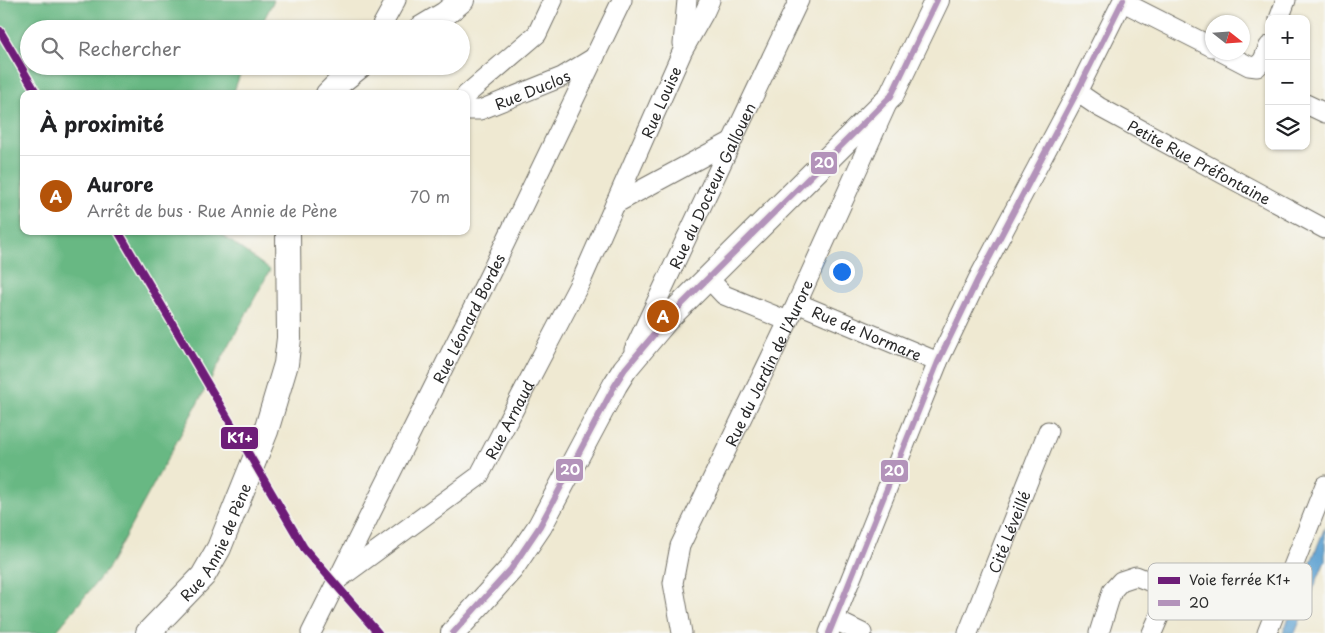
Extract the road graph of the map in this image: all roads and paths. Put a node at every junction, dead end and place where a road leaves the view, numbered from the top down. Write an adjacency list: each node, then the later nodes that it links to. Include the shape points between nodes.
1 (396, 0): 12 (street)
2 (462, 0): 13 (street)
3 (553, 0): 21 (street, via 537,34)
4 (622, 0): 16 (street, Rue Léonard Bordes)
5 (687, 0): 15 (street)
6 (710, 0): 15 (street, Rue Louise)
7 (799, 0): 27 (street, Rue du Docteur Gallouen)
8 (937, 0): 23 (street)
9 (1286, 0): 11 (street)
10 (1123, 1): 14 (street); 22 (street)
11 (1280, 15)
12 (385, 20)
13 (435, 20)
14 (1205, 43)
15 (683, 50): 28 (street, Rue Louise)
16 (595, 57): 25 (street, Rue Duclos, via 562,77 480,110); 39 (street, Rue Léonard Bordes)
17 (1265, 57): 18 (street, via 1257,67)
18 (1237, 60)
19 (349, 75): 20 (street)
20 (332, 90)
21 (470, 92)
22 (1077, 92): 29 (street, Petite Rue Préfontaine, via 1099,107); 34 (street, via 976,281)
23 (891, 96): 31 (street); 32 (street, Rue du Jardin de l'Aurore)
24 (1308, 105): 26 (street)
25 (470, 110)
26 (1325, 113)
27 (732, 141): 28 (street); 35 (street, Rue du Docteur Gallouen)
28 (615, 204): 39 (street, Rue Arnaud, via 582,280 479,476)
29 (1325, 228)
30 (288, 235): 44 (street, Rue Annie de Pène, via 289,338 286,364 266,431 220,548 203,576)
31 (708, 278): 33 (street, via 724,295); 35 (street, via 667,319)
32 (797, 303): 33 (street, Rue du Jardin de l'Aurore); 34 (street, Rue de Normare)
33 (788, 321): 47 (street, Rue du Jardin de l'Aurore, via 680,546 673,583)
34 (938, 362): 43 (street)
35 (625, 369): 46 (street, via 540,526 511,569)
36 (1048, 431): 49 (street, Cité Léveillé)
37 (1325, 485): 38 (street)
38 (1295, 563)
39 (337, 580): 45 (street, Rue Léonard Bordes)
40 (1148, 581): 50 (street, via 1136,576 1120,581 1112,592)
41 (1158, 620): 51 (street)
42 (1273, 620): 52 (street)
43 (832, 627): 48 (street)
44 (148, 633)
45 (311, 633)
46 (453, 633)
47 (682, 633)
48 (862, 633)
49 (968, 633)
50 (1099, 633)
51 (1152, 633)
52 (1268, 633)

